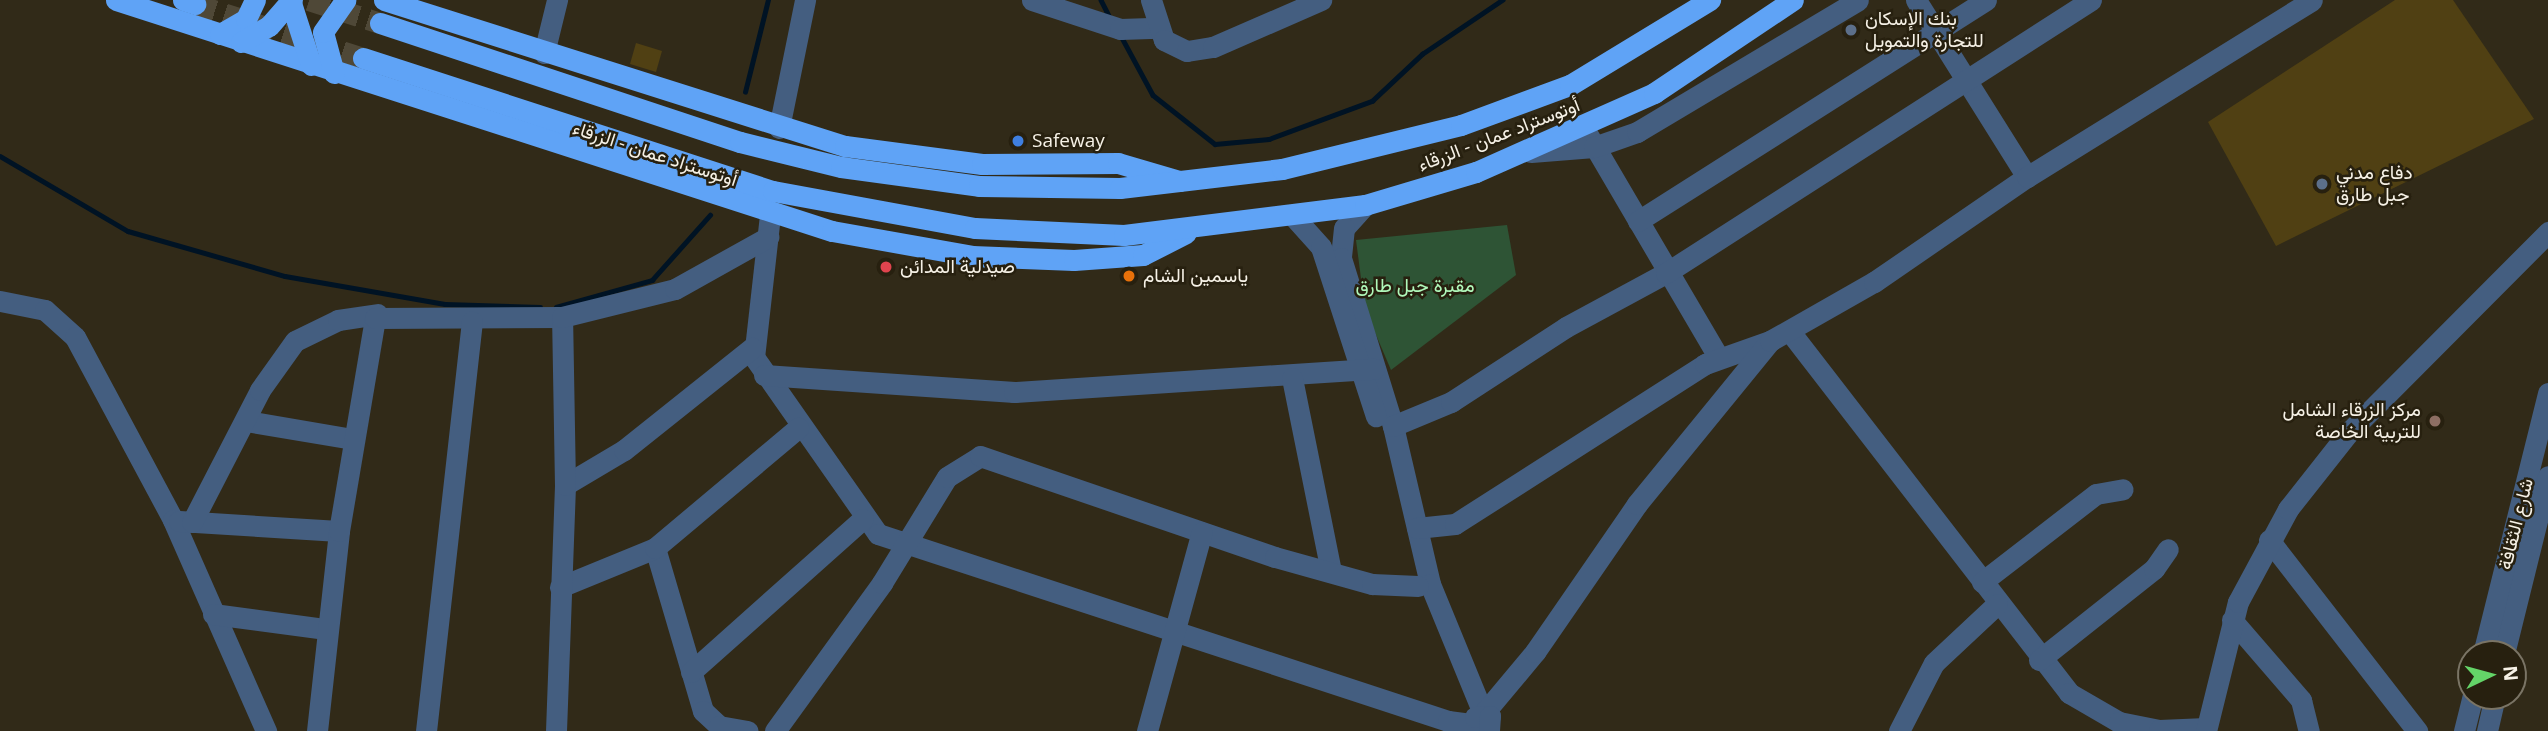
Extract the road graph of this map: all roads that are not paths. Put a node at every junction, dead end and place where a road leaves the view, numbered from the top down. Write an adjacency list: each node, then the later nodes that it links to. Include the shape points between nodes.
1 (116, 0): 22 (highway, أوتوستراد عمان - الزرقاء)
2 (255, 0): 22 (highway, via 246,19)
3 (345, 0): 27 (highway, via 323,32)
4 (384, 0): 24 (highway, أوتوستراد عمان - الزرقاء)
5 (557, 0): 24 (street)
6 (805, 0): 29 (street)
7 (1032, 0): 18 (street)
8 (1151, 0): 20 (street)
9 (1321, 0): 20 (street, via 1201,50 1170,47)
10 (1710, 0): 33 (highway, أوتوستراد عمان - الزرقاء, via 1626,55 1505,110 1349,155)
11 (1793, 0): 30 (highway, أوتوستراد عمان - الزرقاء)
12 (1858, 0): 30 (street, via 1688,105)
13 (1916, 0): 21 (street)
14 (1986, 0): 21 (street)
15 (2091, 0): 28 (street)
16 (2312, 0): 32 (street)
17 (292, 1): 23 (highway); 26 (highway)
18 (1061, 5): 20 (street, via 1120,29)
19 (380, 23): 34 (highway, أوتوستراد عمان - الزرقاء, via 740,142 841,167)
20 (1158, 27)
21 (1934, 33): 28 (street); 38 (street)
22 (220, 34): 23 (highway, أوتوستراد عمان - الزرقاء)
23 (241, 42): 26 (highway, أوتوستراد عمان - الزرقاء)
24 (544, 53): 29 (highway, أوتوستراد عمان - الزرقاء)
25 (363, 58): 39 (highway, أوتوستراد عمان - الزرقاء, via 773,191)
26 (311, 65): 27 (highway, أوتوستراد عمان - الزرقاء)
27 (334, 73): 36 (highway, أوتوستراد عمان - الزرقاء)
28 (1965, 83): 32 (street); 45 (street)
29 (779, 128): 31 (highway, أوتوستراد عمان - الزرقاء, via 845,146)
30 (1589, 138): 35 (highway, أوتوستراد عمان - الزرقاء); 38 (street)
31 (982, 164): 33 (highway, أوتوستراد عمان - الزرقاء, via 1118,163); 34 (highway)
32 (2027, 177): 50 (street)
33 (1184, 184): 34 (highway, أوتوستراد عمان - الزرقاء)
34 (979, 186)
35 (1364, 205): 37 (highway, أوتوستراد عمان - الزرقاء); 54 (street, via 1344,228 1341,258)
36 (770, 215): 42 (street); 44 (highway, أوتوستراد عمان - الزرقاء)
37 (1294, 217): 40 (highway, أوتوستراد عمان - الزرقاء); 54 (street, via 1321,247)
38 (1638, 221): 45 (street)
39 (975, 228): 40 (highway, أوتوستراد عمان - الزرقاء, via 1075,235); 44 (highway)
40 (1190, 231): 44 (highway, أوتوستراد عمان - الزرقاء, via 1160,249 1126,259)
41 (2548, 232): 43 (street)
42 (768, 237): 48 (street, via 675,289); 52 (street)
43 (2538, 247): 70 (street, via 2333,450)
44 (972, 256)
45 (1666, 272): 53 (street); 59 (street, via 1566,327 1451,402)
46 (0, 300): 66 (street, via 45,310 75,337)
47 (378, 314): 49 (street); 58 (street, via 338,320 295,341); 61 (street)
48 (562, 317): 49 (street); 63 (street)
49 (472, 322): 95 (street)
50 (1791, 333): 51 (street); 75 (street)
51 (1770, 341): 53 (street); 89 (street, via 1637,504)
52 (752, 348): 55 (street); 63 (street, via 624,450)
53 (1718, 357): 67 (street, via 1455,524)
54 (1366, 370): 56 (street); 59 (street); 76 (street)
55 (764, 375): 56 (street, via 1014,392); 60 (street)
56 (1292, 378): 74 (street)
57 (2548, 393): 83 (street, شارع الثقافة)
58 (246, 421): 61 (street); 66 (street)
59 (1393, 426): 67 (street)
60 (798, 428): 65 (street); 72 (street)
61 (352, 439): 68 (street)
62 (2548, 476): 84 (street, شارع الثقافة)
63 (565, 485): 77 (street)
64 (2123, 489): 75 (street, via 2096,494)
65 (863, 519): 71 (street); 86 (street)
66 (183, 521): 68 (street); 79 (street)
67 (1417, 528): 89 (street, via 1430,584)
68 (339, 531): 81 (street)
69 (1202, 532): 71 (street, via 980,456 947,477); 74 (street); 82 (street)
70 (2269, 540): 80 (street); 101 (street)
71 (902, 547): 82 (street); 98 (street)
72 (655, 548): 77 (street); 86 (street)
73 (2168, 550): 85 (street, via 2154,569)
74 (1331, 572): 76 (street)
75 (1982, 582): 78 (street)
76 (1418, 586): 89 (street)
77 (560, 587): 96 (street)
78 (1997, 604): 85 (street); 99 (street, via 1934,663)
79 (212, 614): 81 (street); 93 (street)
80 (2232, 621): 91 (street); 100 (street, via 2301,700)
81 (326, 629): 94 (street)
82 (1174, 630): 89 (street, via 1448,721); 92 (street)
83 (2486, 640)
84 (2507, 640)
85 (2039, 660): 90 (street)
86 (691, 672): 97 (street, via 707,716)
87 (2469, 710): 102 (street)
88 (2492, 710): 103 (street)
89 (1482, 721)
90 (2102, 724): 91 (street)
91 (2206, 729)
92 (1152, 730)
93 (266, 731)
94 (317, 731)
95 (426, 731)
96 (556, 731)
97 (748, 731)
98 (775, 731)
99 (1899, 731)
100 (2309, 731)
101 (2417, 731)
102 (2464, 731)
103 (2487, 731)

